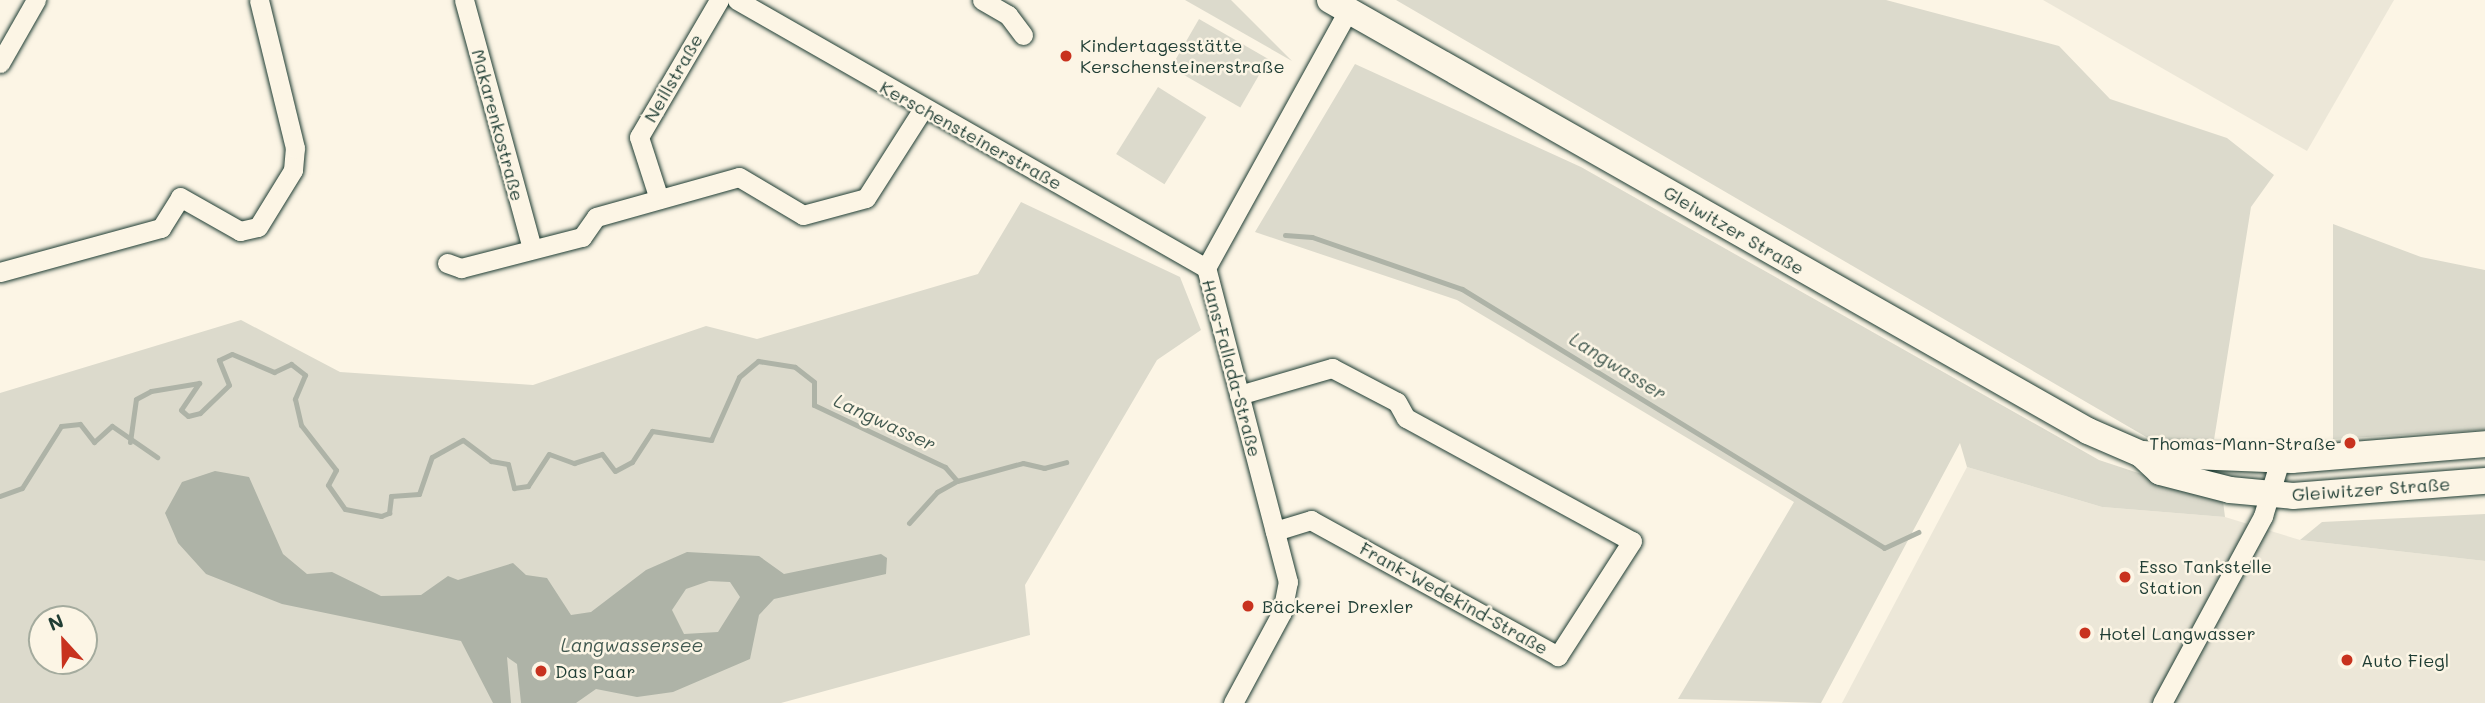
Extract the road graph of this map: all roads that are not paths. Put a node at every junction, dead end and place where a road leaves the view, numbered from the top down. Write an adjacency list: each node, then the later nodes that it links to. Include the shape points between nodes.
1 (36, 0): 9 (street)
2 (259, 0): 15 (street, via 295,148 293,170 258,227 240,231 180,197 161,228)
3 (464, 0): 12 (street, Makarenkostraße)
4 (719, 0): 11 (street, Neillstraße, via 639,137)
5 (737, 0): 10 (street, Kerschensteinerstraße)
6 (982, 0): 8 (street, via 1008,15)
7 (1339, 6): 14 (street, Hans-Fallada-Straße); 18 (main road, Gleiwitzer Straße, via 2088,431)
8 (1023, 35)
9 (0, 63)
10 (922, 110): 11 (street, via 866,198 803,215 740,177); 14 (street, Kerschensteinerstraße)
11 (659, 199): 12 (street, via 596,217 582,237)
12 (532, 249): 13 (street, via 461,268)
13 (447, 263)
14 (1206, 268): 16 (street, Hans-Fallada-Straße)
15 (0, 272)
16 (1239, 395): 22 (street, Hans-Fallada-Straße); 22 (street, Frank-Wedekind-Straße, via 1332,368 1397,402 1406,418 1632,541 1558,656 1311,520)
17 (2485, 444): 19 (main road, Gleiwitzer Straße)
18 (2141, 454): 19 (main road, Gleiwitzer Straße); 21 (main road, Gleiwitzer Straße, via 2172,476)
19 (2280, 460): 21 (street)
20 (2485, 481): 21 (main road, Gleiwitzer Straße)
21 (2273, 495): 24 (street)
22 (1275, 531): 23 (street, Hans-Fallada-Straße, via 1288,582 1282,612)
23 (1233, 703)
24 (2162, 703)

